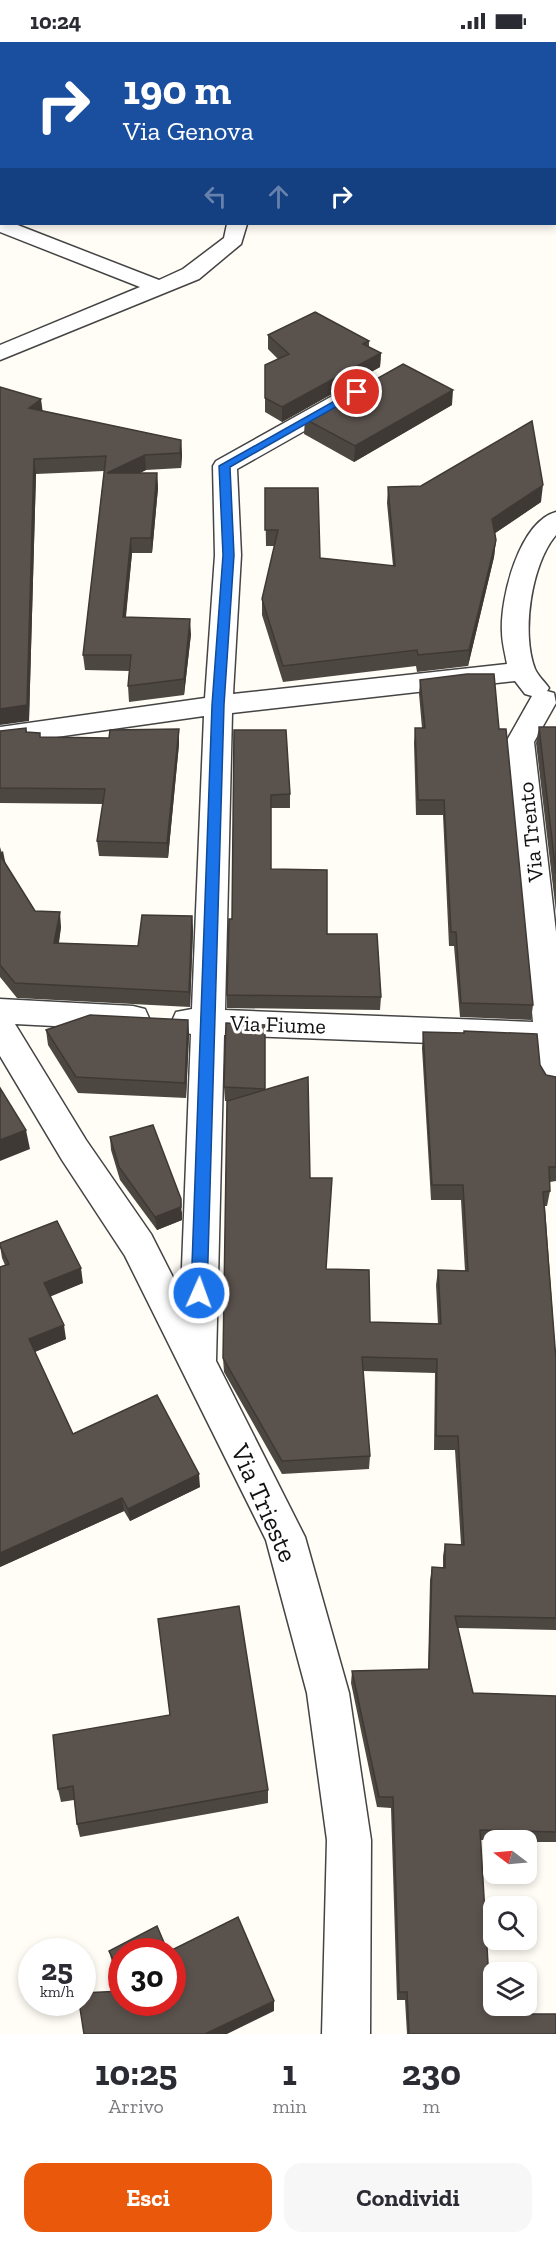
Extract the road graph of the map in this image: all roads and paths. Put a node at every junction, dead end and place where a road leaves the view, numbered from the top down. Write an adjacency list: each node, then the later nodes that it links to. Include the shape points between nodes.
1 (0, 225): 3 (street)
2 (237, 225): 3 (street, via 234,240 225,250 191,274)
3 (161, 288): 4 (street)
4 (0, 353)
5 (365, 388): 9 (street, via 225,466 228,555)
6 (556, 520): 7 (street, via 538,540 522,579 515,631)
7 (522, 671): 8 (street); 9 (street)
8 (550, 703): 14 (street, Via Trento, via 520,742)
9 (218, 705): 10 (street); 12 (street)
10 (0, 736)
11 (0, 1011): 12 (street, Via Fiume)
12 (209, 1022): 14 (street, Via Fiume); 16 (street)
13 (0, 1028): 16 (street, Via Trieste, via 74,1150 138,1245)
14 (554, 1034): 15 (street, Via Trento)
15 (556, 1078)
16 (196, 1361): 17 (street, Via Trieste, via 285,1537 328,1693 349,1840)
17 (346, 2034)

